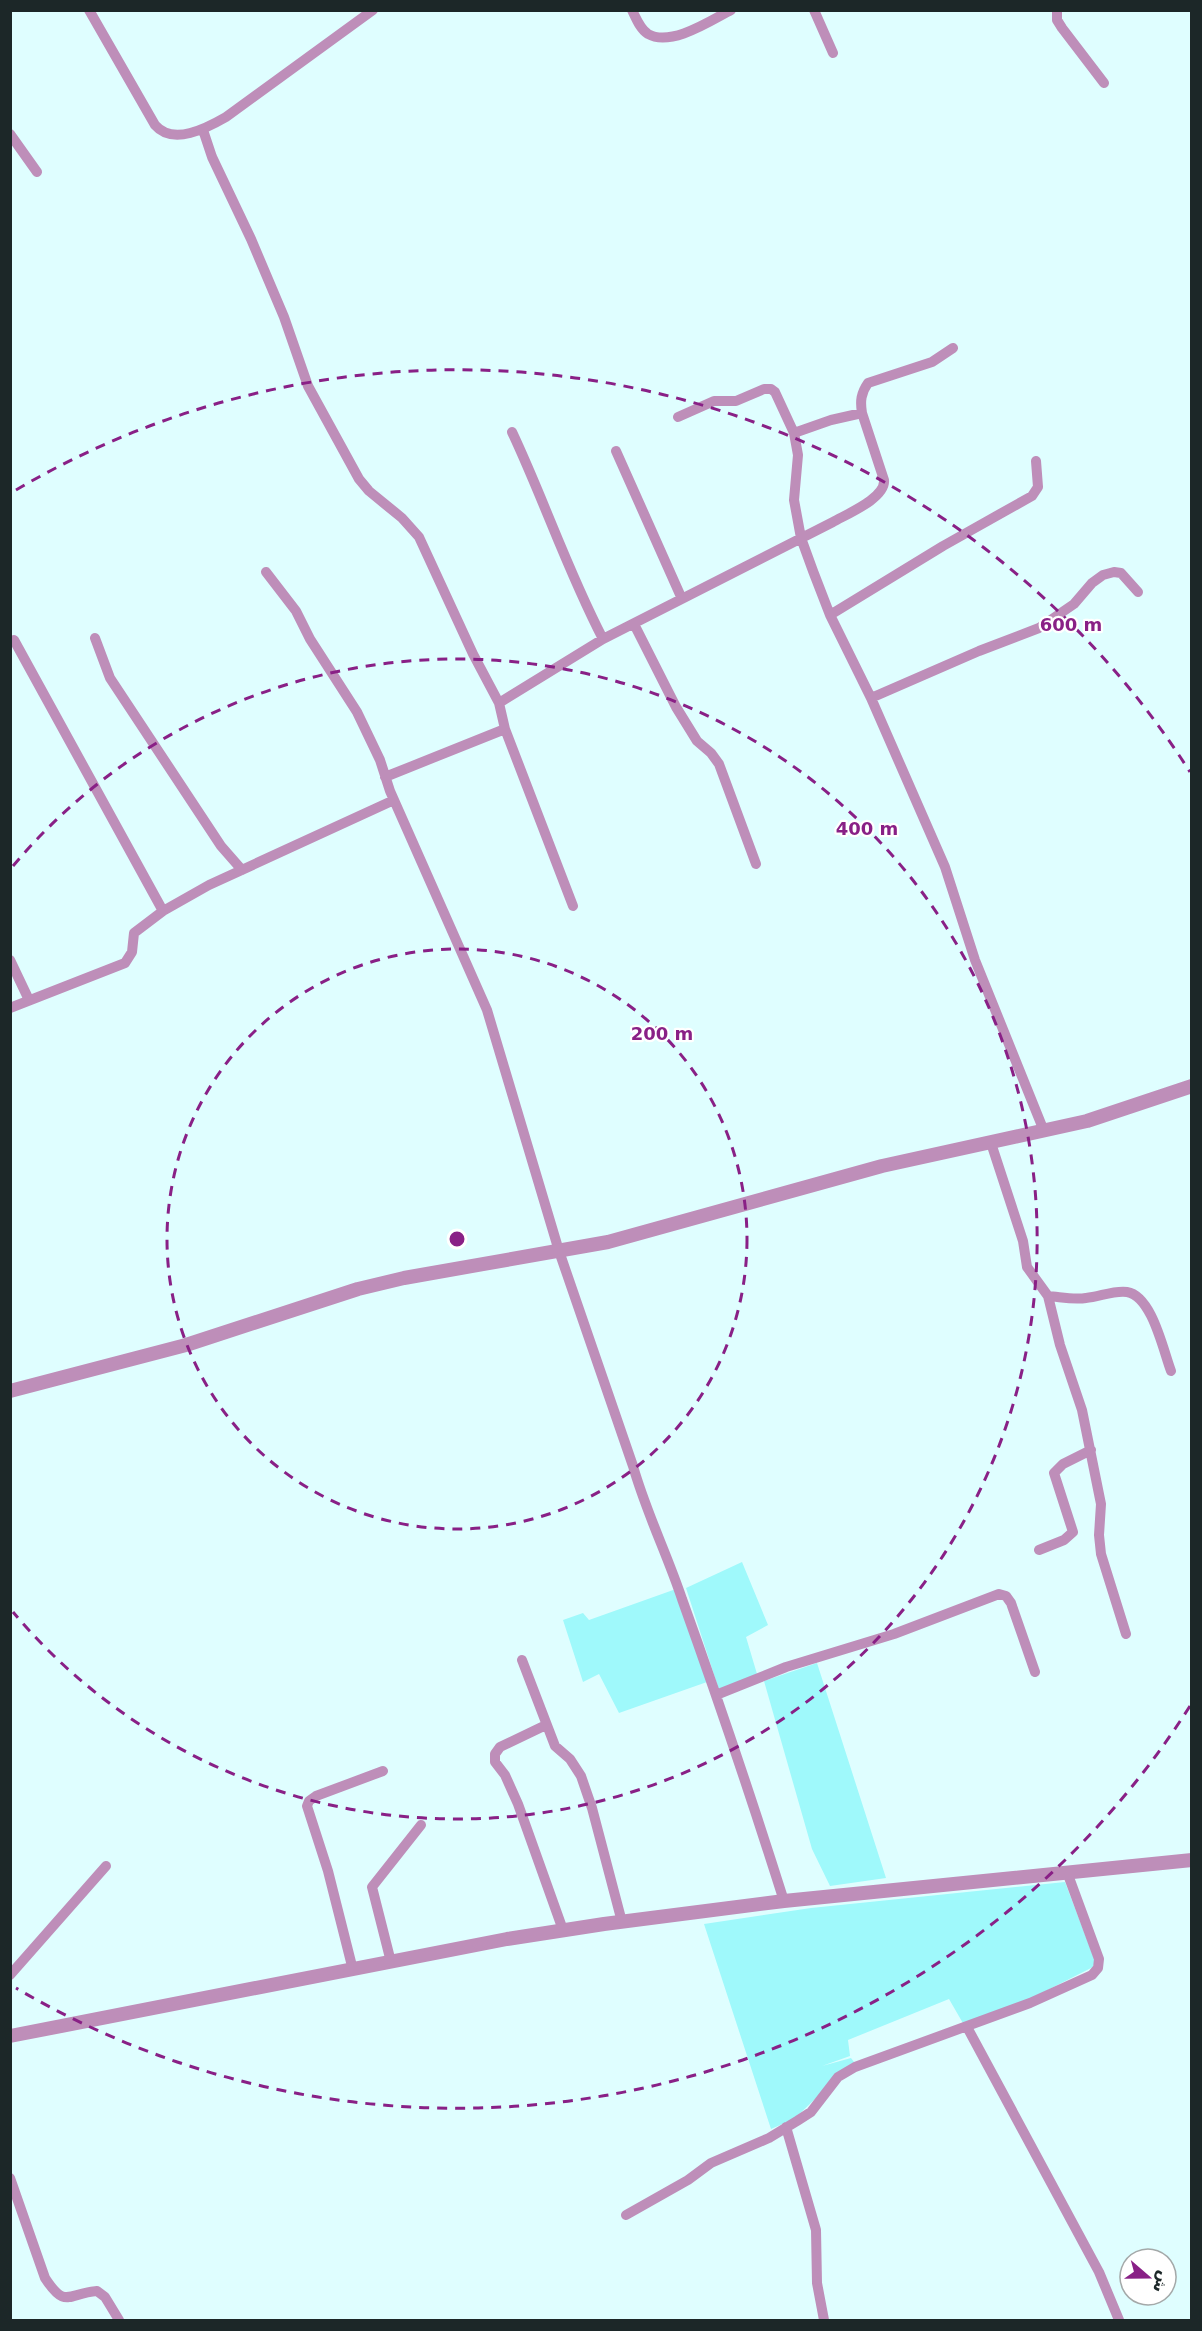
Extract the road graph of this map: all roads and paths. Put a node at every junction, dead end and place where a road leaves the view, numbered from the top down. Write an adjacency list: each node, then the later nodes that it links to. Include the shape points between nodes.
1 (89, 10): 9 (street, via 161,132 168,135)
2 (373, 10): 9 (street)
3 (632, 10): 4 (street, via 646,33 658,38 675,37)
4 (731, 10)
5 (814, 10): 7 (street)
6 (1057, 10): 8 (street, via 1062,28)
7 (833, 53)
8 (1104, 83)
9 (203, 130): 29 (street, via 284,317 308,386 359,479 418,537)
10 (10, 134): 11 (street)
11 (37, 172)
12 (953, 348): 13 (street, via 932,362 868,383 860,403)
13 (862, 413): 16 (street); 19 (street, via 884,486 865,504)
14 (678, 417): 16 (street, via 714,401 736,401 771,389)
15 (512, 432): 26 (street)
16 (794, 433): 19 (street, via 798,455 794,500)
17 (616, 451): 22 (street)
18 (1036, 461): 23 (street, via 1038,487 1032,496)
19 (801, 538): 22 (street); 23 (street)
20 (266, 572): 31 (street, via 296,611 357,712)
21 (1138, 592): 28 (street, via 1121,573 1103,575 1074,604 1039,628)
22 (682, 599): 24 (street)
23 (830, 615): 28 (street)
24 (634, 624): 26 (street); 33 (street, via 681,716 719,764)
25 (95, 638): 34 (street, via 110,678 221,846)
26 (603, 639): 29 (street)
27 (14, 640): 36 (street)
28 (872, 698): 41 (street, via 945,867 975,960)
29 (499, 703): 30 (street)
30 (505, 729): 31 (street); 35 (street)
31 (385, 777): 32 (street)
32 (394, 800): 34 (street); 43 (street, via 487,1010)
33 (756, 864)
34 (242, 870): 36 (street)
35 (573, 906)
36 (163, 911): 38 (street, via 134,933 132,952 125,963)
37 (10, 960): 38 (street)
38 (29, 1000): 39 (street)
39 (10, 1008)
40 (1191, 1086): 41 (street)
41 (1044, 1131): 42 (street)
42 (991, 1143): 43 (street, via 882,1166 642,1233); 44 (street, via 1023,1241 1027,1267)
43 (559, 1251): 46 (street, via 358,1289 145,1357); 52 (street, via 642,1498 680,1590)
44 (1048, 1296): 45 (street, via 1086,1299 1122,1292 1137,1296 1152,1316); 47 (street)
45 (1171, 1371)
46 (10, 1391)
47 (1091, 1450): 48 (street, via 1054,1473 1072,1532 1064,1540); 49 (street, via 1101,1504 1101,1554)
48 (1039, 1550)
49 (1126, 1634)
50 (522, 1660): 53 (street)
51 (1035, 1672): 52 (street, via 1011,1603 999,1594)
52 (716, 1695): 59 (street)
53 (546, 1725): 60 (street, via 555,1746 581,1776); 61 (street, via 500,1747 495,1762 518,1804)
54 (383, 1770): 63 (street, via 316,1796 307,1806)
55 (421, 1825): 62 (street, via 372,1887)
56 (1191, 1860): 58 (street)
57 (106, 1866): 64 (street)
58 (1067, 1872): 59 (street); 65 (street, via 1100,1959 1098,1968 1092,1975 1030,2003)
59 (784, 1901): 60 (street)
60 (622, 1922): 61 (street)
61 (563, 1930): 62 (street)
62 (391, 1962): 63 (street)
63 (353, 1970): 66 (street)
64 (10, 1975)
65 (967, 2027): 67 (street, via 855,2067 838,2077 811,2112); 72 (street, via 1099,2272)
66 (10, 2036)
67 (786, 2127): 69 (street, via 711,2163); 71 (street, via 816,2230 817,2283)
68 (10, 2178): 70 (street, via 45,2278 55,2293 64,2298 97,2291)
69 (626, 2215)
70 (119, 2320)
71 (824, 2320)
72 (1119, 2320)

